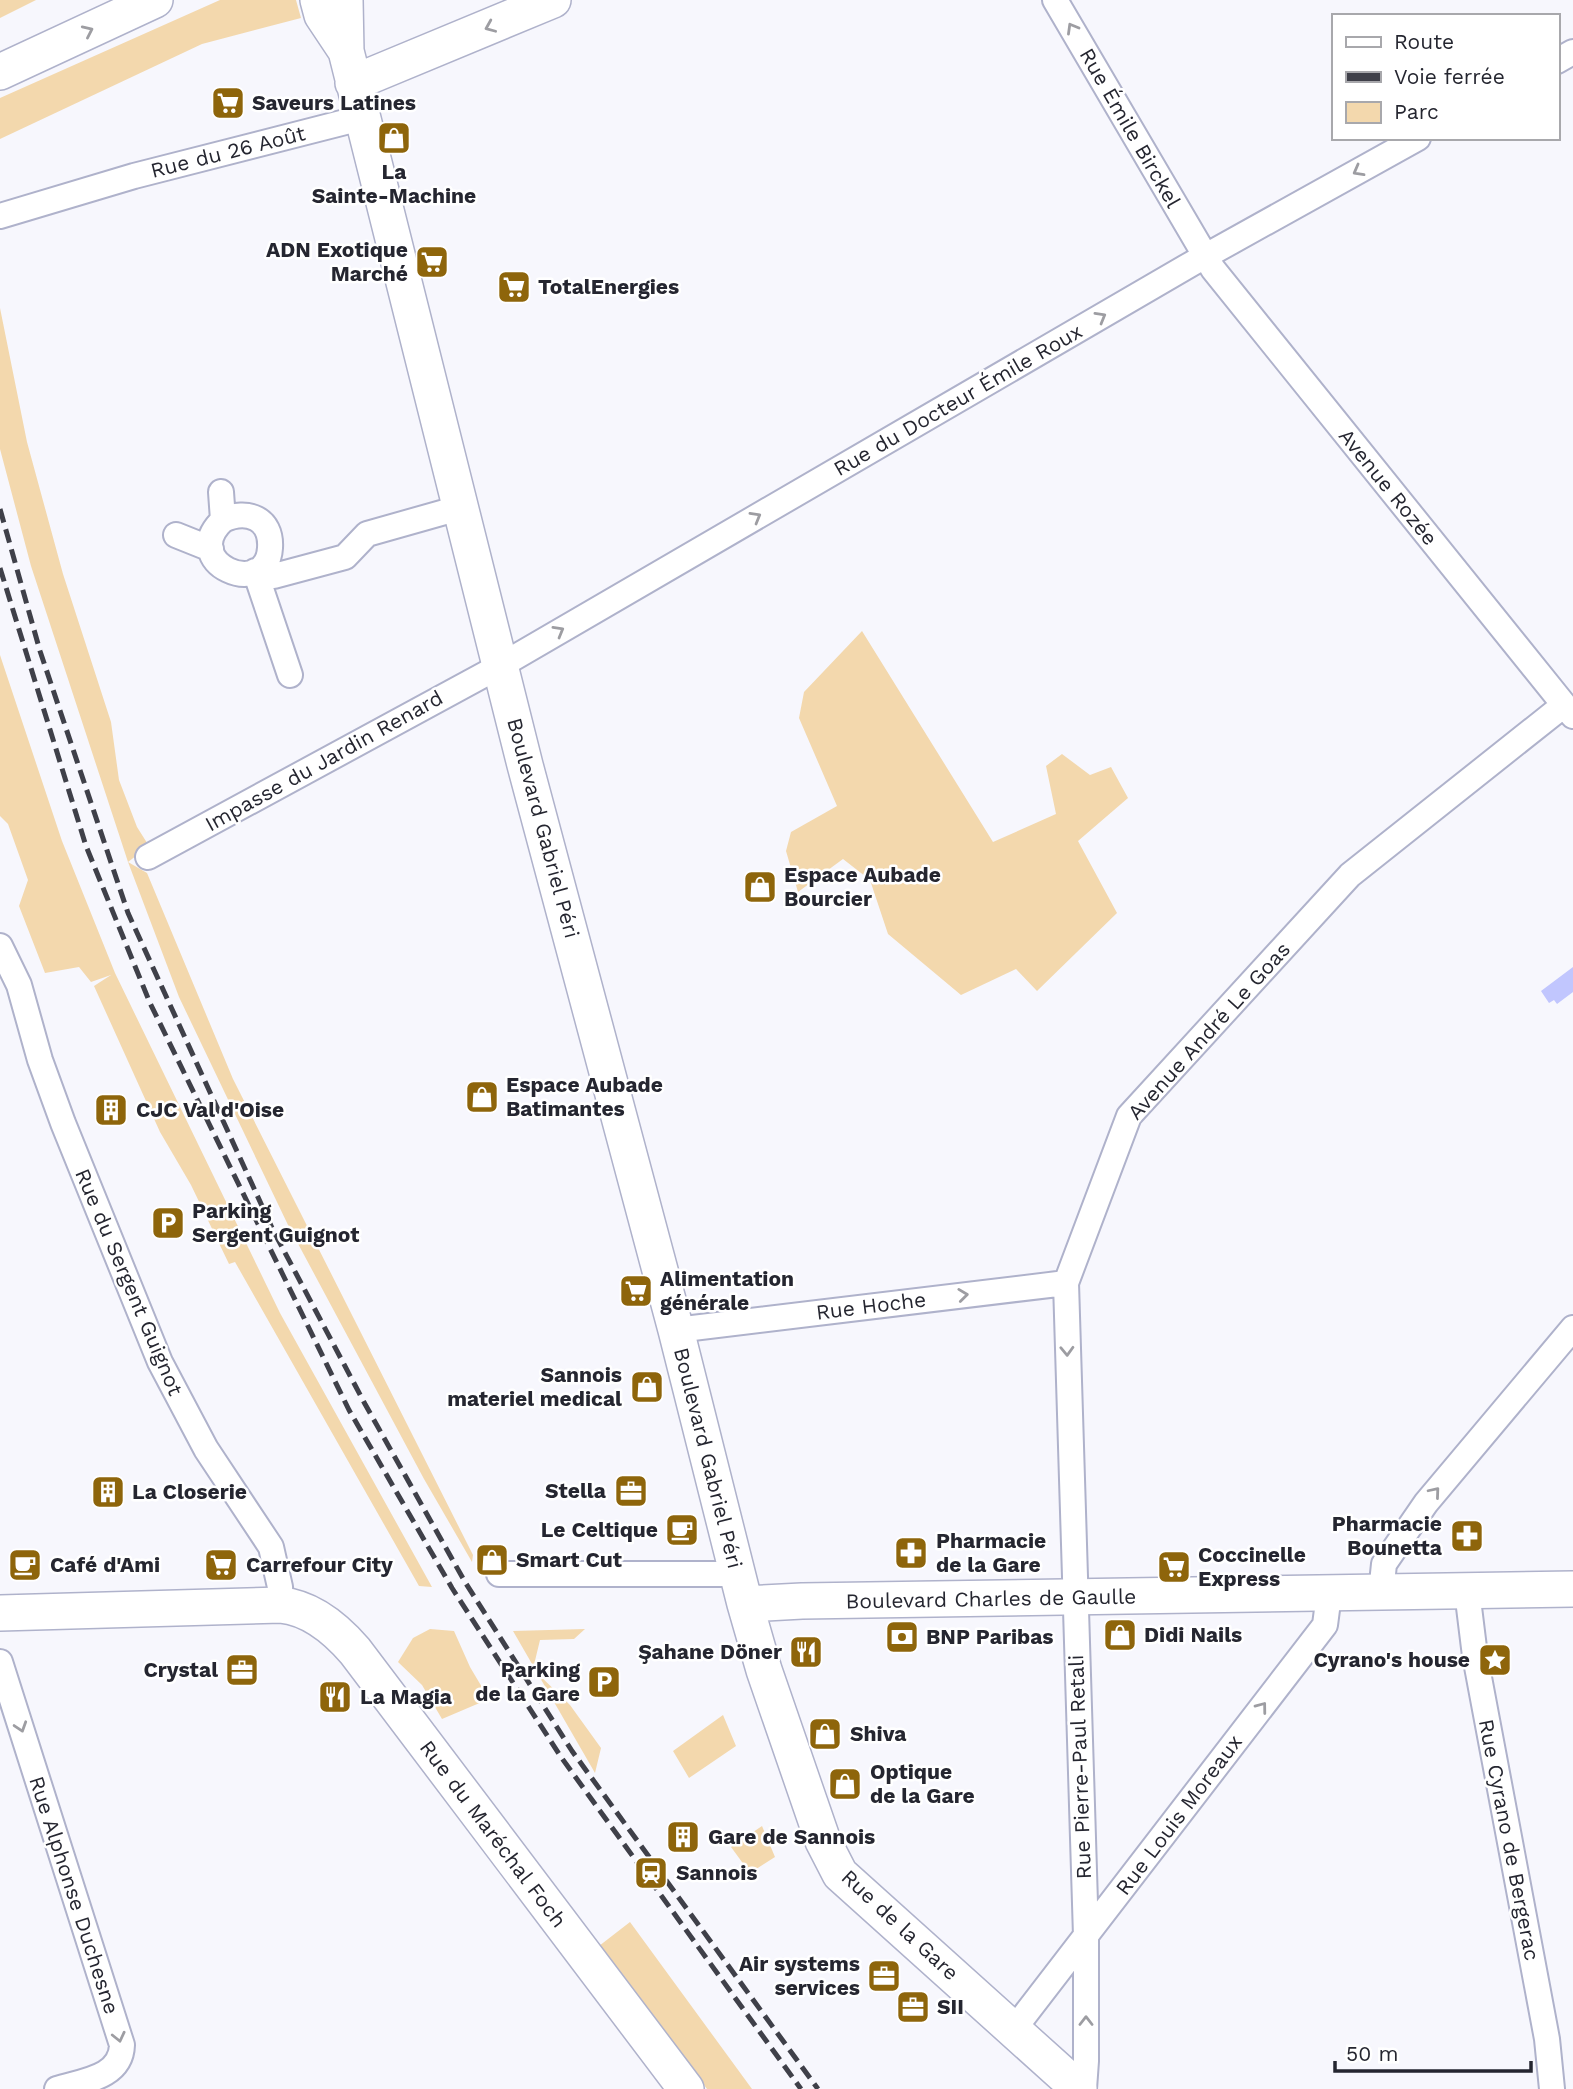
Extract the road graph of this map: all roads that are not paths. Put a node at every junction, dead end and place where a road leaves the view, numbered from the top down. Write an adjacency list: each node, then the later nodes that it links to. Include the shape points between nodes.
1 (101, 0): 7 (main road)
2 (155, 0): 7 (main road, one-way to 2)
3 (318, 0): 8 (main road, Boulevard Gabriel Péri)
4 (345, 0): 8 (main road, Boulevard Gabriel Péri)
5 (553, 0): 8 (main road, one-way to 8)
6 (1055, 0): 14 (street, Rue Émile Birckel, one-way to 6)
7 (1, 60)
8 (350, 67): 9 (main road, Boulevard Gabriel Péri)
9 (361, 118): 11 (street, Rue du 26 Août); 16 (main road, Boulevard Gabriel Péri)
10 (1414, 140): 14 (street, Rue du Docteur Émile Roux, one-way to 14)
11 (134, 176): 12 (street, Rue du 26 Août); 13 (street, Rue du 26 Août)
12 (0, 204)
13 (0, 216)
14 (1205, 257): 21 (street, Rue du Docteur Émile Roux, one-way to 14); 23 (street, Avenue Rozée)
15 (221, 492): 17 (street)
16 (459, 508): 20 (street, via 368,534 345,557 274,576); 21 (main road, Boulevard Gabriel Péri)
17 (223, 520): 19 (street, via 212,535); 20 (street, via 236,514 250,515 264,524 271,537 270,552)
18 (176, 535): 19 (street)
19 (211, 549): 20 (street, via 221,568 232,574)
20 (255, 571): 22 (street, via 261,613)
21 (500, 666): 24 (street, Impasse du Jardin Renard); 28 (main road, Boulevard Gabriel Péri)
22 (290, 675)
23 (1569, 710): 26 (street, Avenue André Le Goas, via 1350,875 1129,1116)
24 (148, 857)
25 (0, 946): 36 (street, Rue du Sergent Guignot, via 19,985 63,1123 160,1362 206,1449 271,1547)
26 (1066, 1283): 28 (street, Rue Hoche, one-way to 26); 35 (street, Avenue André Le Goas, one-way to 35)
27 (1573, 1328): 33 (street, one-way to 27, via 1384,1564 1426,1503)
28 (676, 1329): 30 (main road, Boulevard Gabriel Péri)
29 (499, 1574): 30 (street, Boulevard Charles de Gaulle)
30 (741, 1589): 35 (main road, Boulevard Charles de Gaulle, via 802,1601); 40 (main road, Rue de la Gare, via 824,1841 841,1874)
31 (1573, 1589): 32 (main road, Boulevard Charles de Gaulle)
32 (1466, 1591): 33 (main road, Boulevard Charles de Gaulle); 44 (street, Rue Cyrano de Bergerac, via 1547,2039)
33 (1381, 1593): 34 (main road, Boulevard Charles de Gaulle)
34 (1329, 1594): 35 (main road, Boulevard Charles de Gaulle); 39 (street, Rue Louis Moreaux, one-way to 34, via 1325,1625)
35 (1074, 1598): 39 (street, Rue Pierre-Paul Retali)
36 (281, 1605): 37 (main road, Rue du Maréchal Foch); 42 (main road, Rue du Maréchal Foch, via 298,1607 321,1620 355,1651)
37 (0, 1613)
38 (0, 1662): 41 (street, Rue Alphonse Duchesne, one-way to 41, via 122,2045 115,2068)
39 (1086, 1936): 40 (street, Rue Louis Moreaux); 43 (street, Rue Pierre-Paul Retali, one-way to 39)
40 (1014, 2029): 43 (main road, Rue de la Gare)
41 (57, 2089)
42 (686, 2089)
43 (1082, 2089)
44 (1552, 2089)

